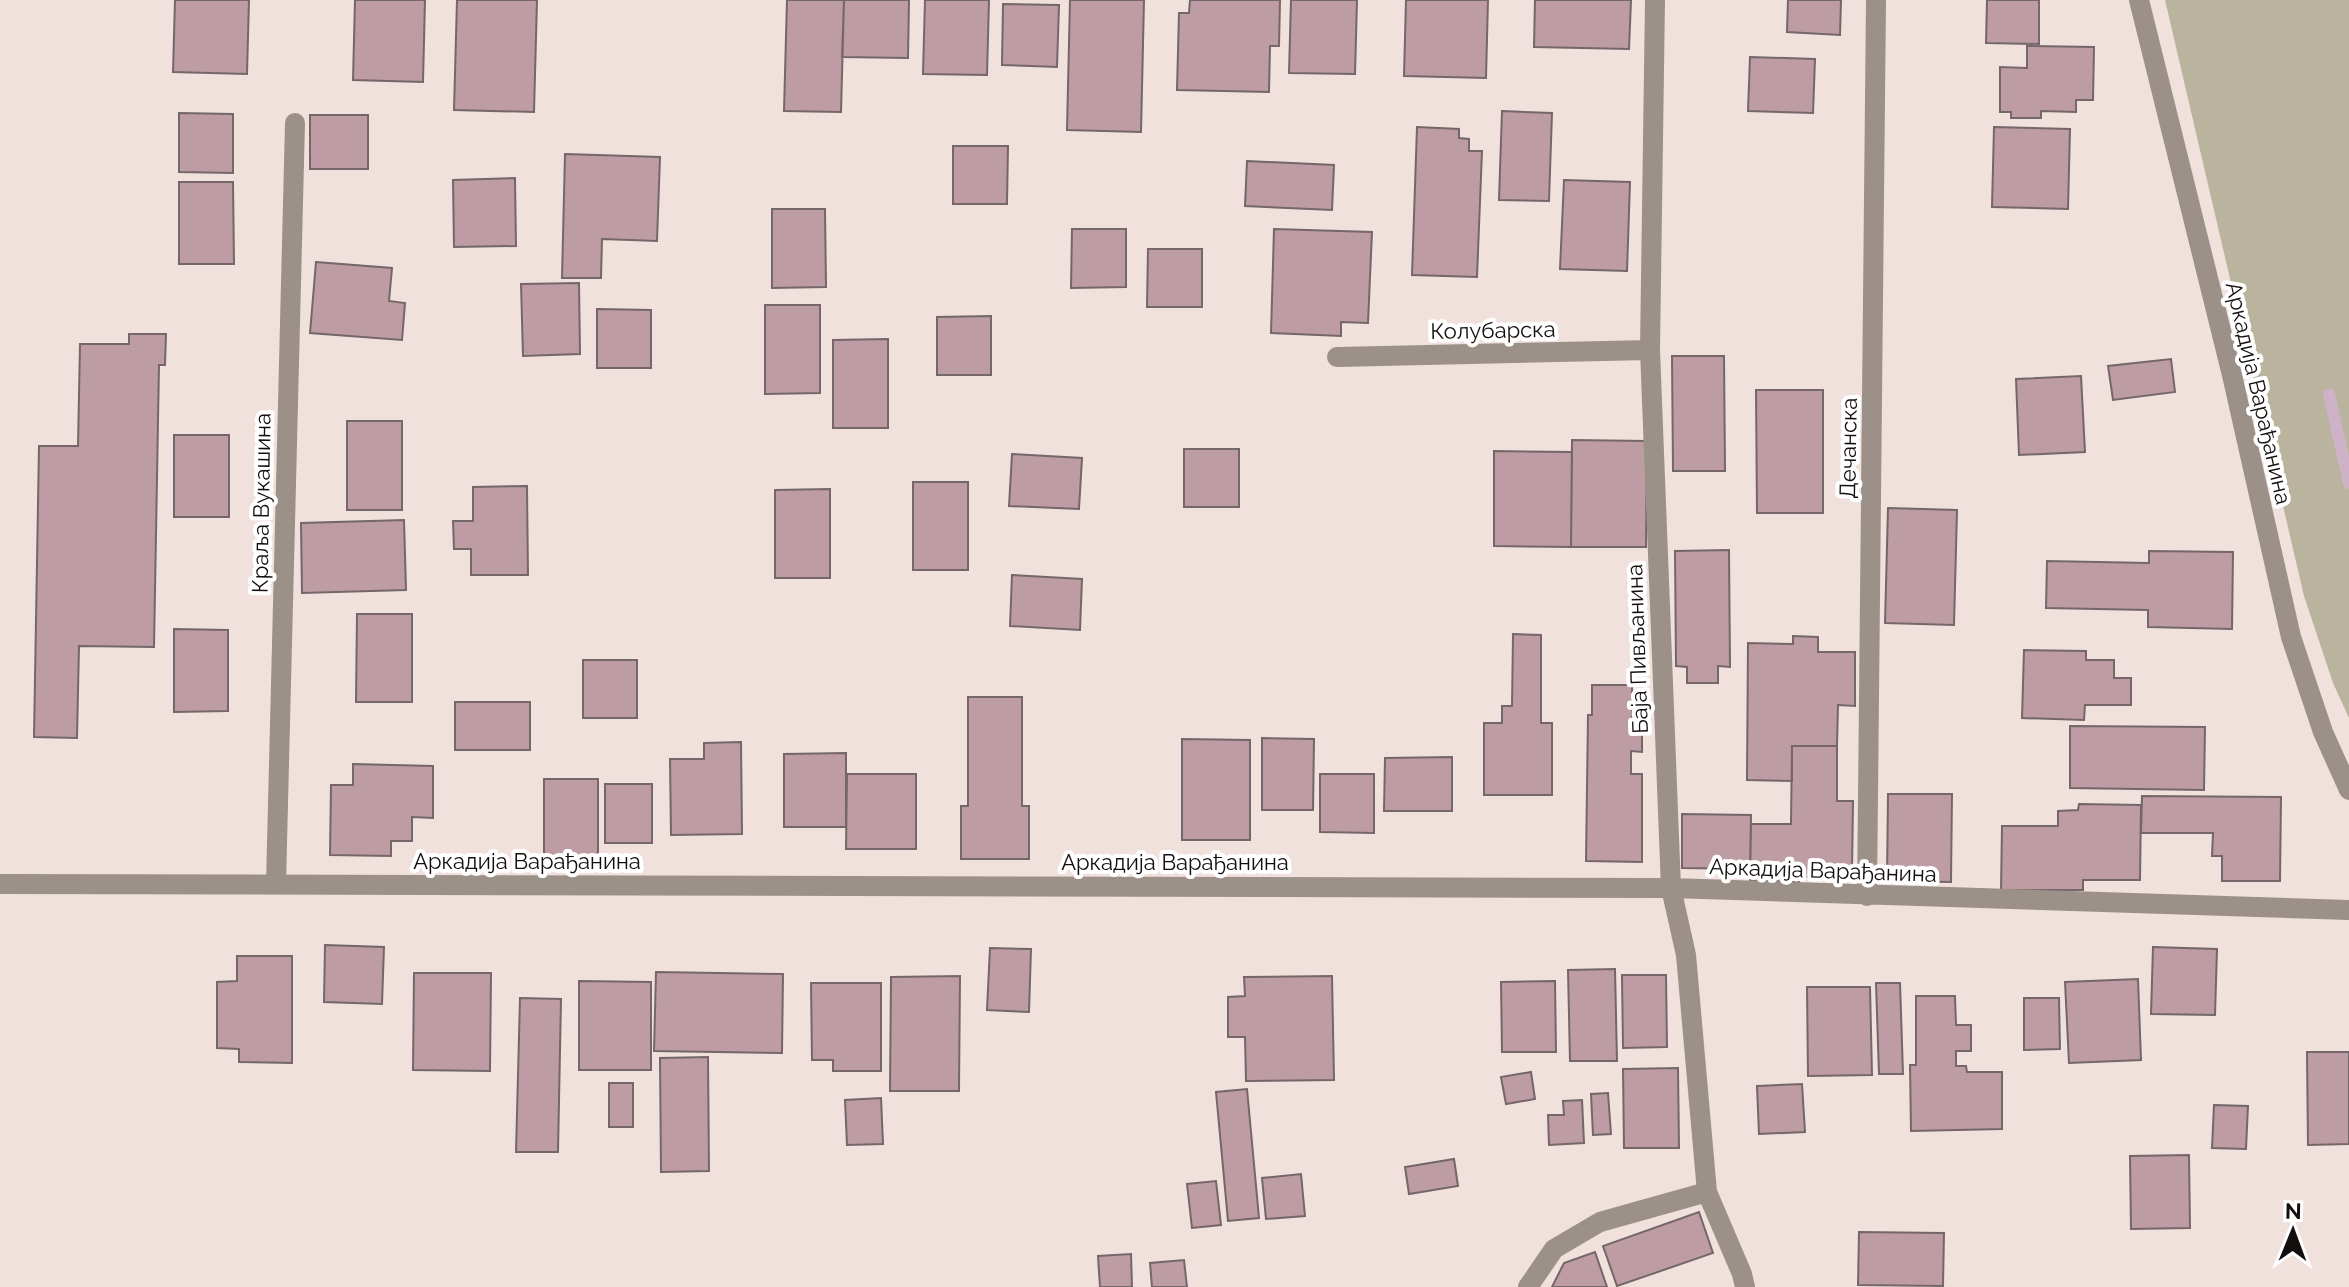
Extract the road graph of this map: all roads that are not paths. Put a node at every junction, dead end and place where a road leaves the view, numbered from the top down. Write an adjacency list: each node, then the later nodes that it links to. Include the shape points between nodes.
1 (1655, 0): 5 (street, Баја Пивљанина)
2 (1876, 0): 11 (street, Дечанска)
3 (2139, 0): 7 (street, Аркадија Варађанина, via 2291,637)
4 (295, 123): 9 (street, Краља Вукашина)
5 (1650, 350): 6 (street, Колубарска); 10 (street, Баја Пивљанина)
6 (1337, 357)
7 (2349, 790)
8 (0, 884): 9 (street, Аркадија Варађанина)
9 (276, 884): 10 (street, Аркадија Варађанина)
10 (1671, 888): 11 (street, Аркадија Варађанина); 13 (street, Баја Пивљанина, via 1686,955)
11 (1867, 896): 12 (street, Аркадија Варађанина)
12 (2349, 910)
13 (1707, 1192): 14 (street, via 1600,1222 1554,1249); 15 (street, Баја Пивљанина)
14 (1528, 1287)
15 (1745, 1287)

